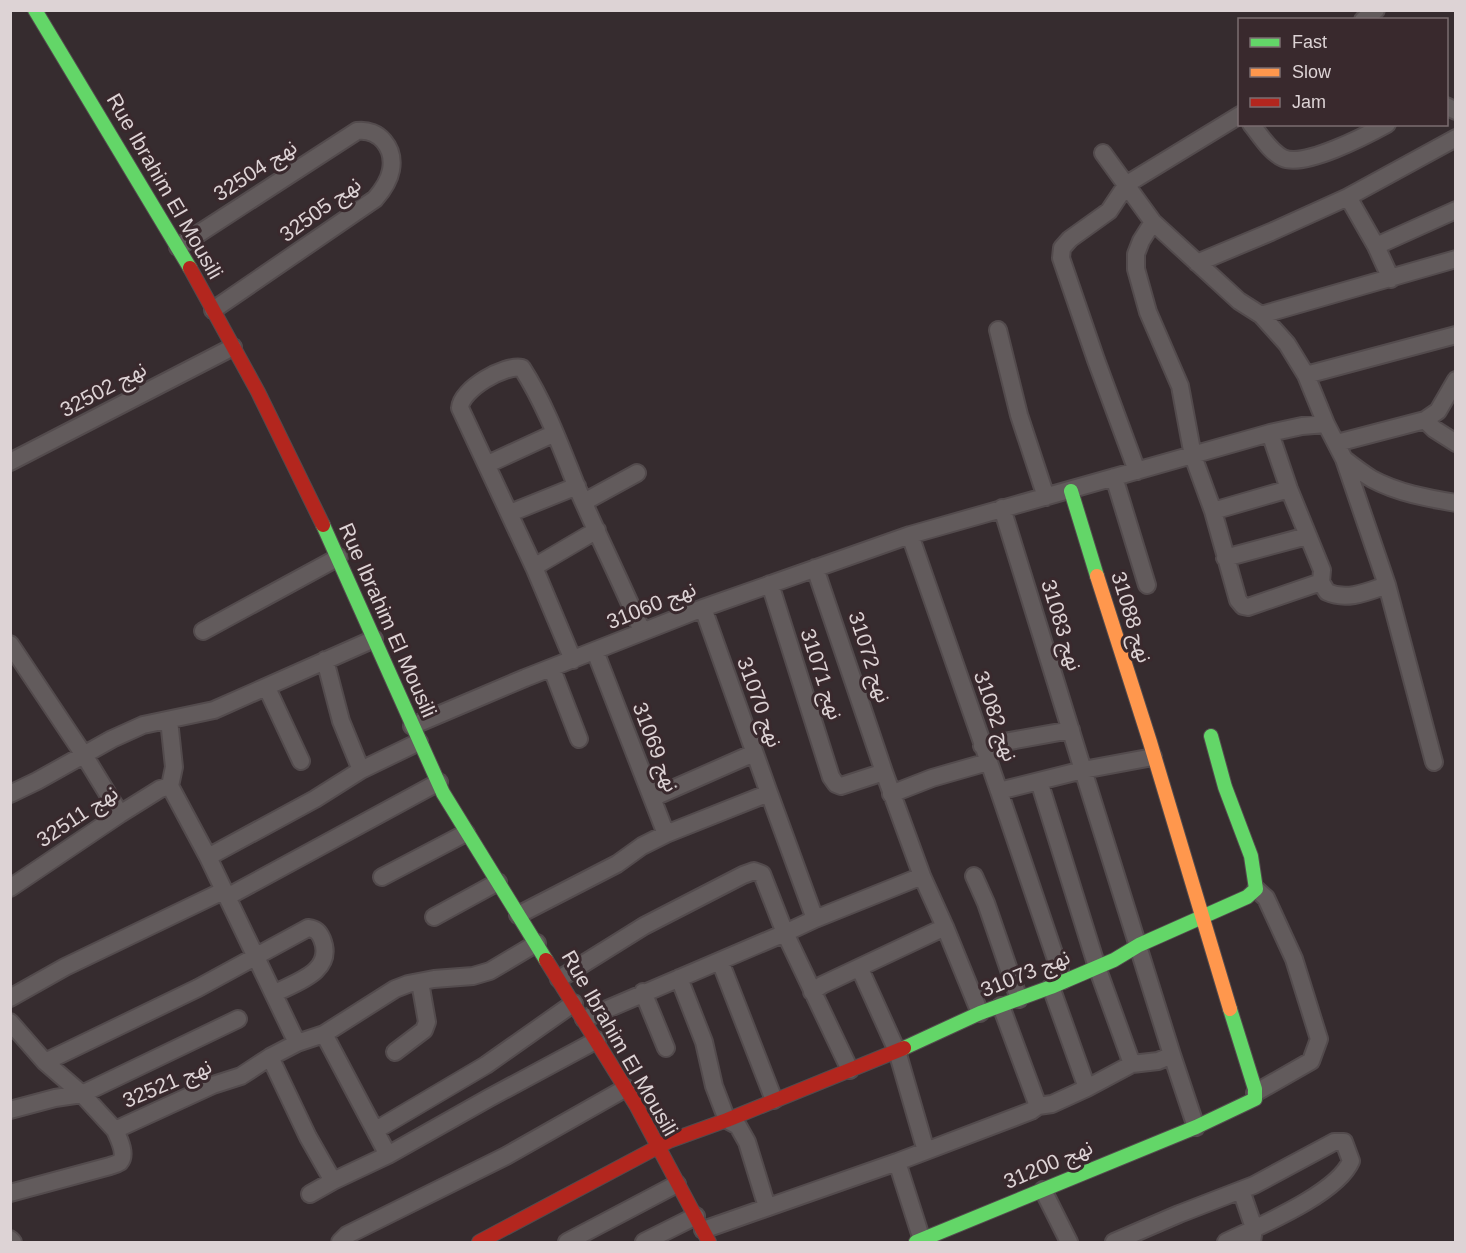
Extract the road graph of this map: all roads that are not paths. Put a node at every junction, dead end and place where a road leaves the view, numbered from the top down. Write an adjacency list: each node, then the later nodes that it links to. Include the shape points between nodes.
1 (35, 10): 13 (street, Rue Ibrahim El Mousili)
2 (1238, 116): 8 (street)
3 (1253, 126): 4 (street, via 1272,150 1289,160 1328,153)
4 (1383, 126)
5 (357, 131): 13 (street, نهج 32504); 17 (street, نهج 32505, via 367,129 378,135 391,156 391,170 375,199)
6 (1455, 138): 9 (street)
7 (1103, 153): 8 (street)
8 (1127, 184): 11 (street); 34 (street, via 1109,211 1070,239 1062,248 1061,258)
9 (1348, 196): 12 (street); 15 (street)
10 (1455, 210): 12 (street)
11 (1153, 222): 15 (street); 30 (street, via 1136,254 1136,269 1148,312 1180,386)
12 (1376, 246): 16 (street)
13 (178, 247): 17 (street, Rue Ibrahim El Mousili)
14 (1455, 260): 16 (street)
15 (1197, 263): 18 (street, via 1239,301)
16 (1391, 279): 18 (street)
17 (213, 310): 21 (street, Rue Ibrahim El Mousili)
18 (1261, 315): 22 (street, via 1287,344)
19 (998, 330): 40 (street, via 1019,415)
20 (1455, 335): 22 (street)
21 (233, 346): 32 (street, نهج 32502); 49 (street, Rue Ibrahim El Mousili)
22 (1306, 375): 25 (street)
23 (1455, 380): 24 (street, via 1438,411)
24 (1425, 420): 28 (street); 29 (street)
25 (1326, 424): 27 (street); 28 (street)
26 (555, 432): 33 (street); 33 (street, via 522,368 510,368 476,386 460,402 464,419); 37 (street)
27 (1270, 433): 30 (street); 38 (street)
28 (1337, 443): 31 (street)
29 (1455, 443)
30 (1194, 456): 34 (street); 44 (street)
31 (1344, 459): 42 (street, via 1391,488); 56 (street)
32 (10, 462)
33 (488, 464): 45 (street)
34 (1137, 471): 36 (street)
35 (637, 473): 41 (street)
36 (1113, 477): 39 (street); 55 (street)
37 (577, 486): 41 (street); 45 (street)
38 (1289, 489): 44 (street); 48 (street)
39 (1071, 491): 40 (street); 76 (street, نهج 31088)
40 (1046, 497): 43 (street)
41 (584, 502): 46 (street)
42 (1455, 503)
43 (1002, 508): 47 (street, نهج 31060); 69 (street, نهج 31083)
44 (1213, 511): 50 (street)
45 (510, 513): 51 (street)
46 (597, 530): 51 (street); 59 (street)
47 (910, 535): 52 (street, نهج 31060); 74 (street, نهج 31082)
48 (1307, 536): 50 (street); 53 (street, via 1322,570)
49 (339, 557): 58 (street); 60 (street, Rue Ibrahim El Mousili)
50 (1225, 558): 53 (street, via 1235,594 1243,606 1259,605)
51 (534, 567): 64 (street)
52 (816, 568): 54 (street, نهج 31060); 80 (street, نهج 31072)
53 (1321, 582): 56 (street, via 1327,592 1343,596)
54 (770, 584): 57 (street, نهج 31060); 80 (street, نهج 31071, via 831,777 841,786)
55 (1147, 585)
56 (1387, 585): 78 (street)
57 (703, 608): 59 (street, نهج 31060); 73 (street, نهج 31070)
58 (203, 631)
59 (642, 631): 62 (street, نهج 31060)
60 (374, 639): 63 (street); 68 (street, Rue Ibrahim El Mousili)
61 (10, 644): 75 (street)
62 (595, 651): 64 (street, نهج 31060); 89 (street, نهج 31069)
63 (325, 660): 66 (street); 81 (street, via 341,721)
64 (573, 660): 65 (street, نهج 31060)
65 (552, 669): 68 (street, نهج 31060); 71 (street)
66 (267, 688): 67 (street, via 214,710); 77 (street)
67 (169, 720): 75 (street, via 143,725); 84 (street, via 174,767)
68 (412, 726): 72 (street, Rue Ibrahim El Mousili)
69 (1071, 730): 74 (street); 79 (street, نهج 31083)
70 (1211, 736): 99 (street, via 1230,802 1249,847)
71 (579, 740)
72 (419, 742): 81 (street); 83 (street, Rue Ibrahim El Mousili)
73 (754, 753): 86 (street, نهج 31070); 89 (street)
74 (985, 754): 85 (street, نهج 31082); 88 (street)
75 (84, 755): 87 (street); 90 (street)
76 (1153, 757): 79 (street, نهج 31082); 102 (street, نهج 31088)
77 (301, 761)
78 (1434, 762)
79 (1081, 763): 82 (street, نهج 31082); 108 (street, نهج 31083)
80 (882, 766): 88 (street, نهج 31072)
81 (361, 770): 93 (street)
82 (1039, 781): 85 (street, نهج 31082); 111 (street)
83 (439, 782): 91 (street, Rue Ibrahim El Mousili); 100 (street)
84 (170, 786): 90 (street, نهج 32511); 93 (street)
85 (999, 791): 116 (street)
86 (768, 793): 92 (street); 104 (street, نهج 31070)
87 (10, 794)
88 (891, 794): 94 (street, نهج 31072)
89 (652, 798): 92 (street, نهج 31069)
90 (120, 814): 98 (street, نهج 32511)
91 (466, 833): 96 (street); 97 (street, Rue Ibrahim El Mousili)
92 (666, 834): 101 (street)
93 (208, 857): 100 (street)
94 (922, 876): 104 (street); 105 (street, نهج 31072)
95 (974, 876): 121 (street)
96 (382, 877)
97 (498, 882): 101 (street, Rue Ibrahim El Mousili); 103 (street)
98 (10, 888)
99 (1256, 889): 102 (street, نهج 31073, via 1247,897); 142 (street, via 1266,898 1294,959 1319,1039 1311,1061)
100 (225, 894): 109 (street); 120 (street, via 65,968)
101 (518, 915): 107 (street, Rue Ibrahim El Mousili)
102 (1201, 916): 108 (street, نهج 31073); 142 (street, نهج 31088)
103 (434, 917)
104 (815, 919): 106 (street)
105 (945, 927): 112 (street); 124 (street, نهج 31072)
106 (785, 933): 110 (street); 114 (street, via 764,878 754,871 644,926); 118 (street)
107 (537, 943): 114 (street, Rue Ibrahim El Mousili); 115 (street, نهج 32521, via 490,971)
108 (1139, 945): 111 (street, نهج 31073); 134 (street, نهج 31083)
109 (256, 958): 119 (street); 119 (street, via 308,928 320,934 325,956 316,972); 136 (street)
110 (720, 961): 113 (street); 143 (street)
111 (1097, 967): 116 (street, نهج 31073); 137 (street)
112 (860, 969): 118 (street); 132 (street)
113 (679, 978): 117 (street); 146 (street, via 704,1042)
114 (559, 979): 122 (street, Rue Ibrahim El Mousili)
115 (420, 982): 128 (street, نهج 32521, via 395,989); 133 (street, via 427,1022 424,1030)
116 (1057, 984): 121 (street, نهج 31073); 140 (street)
117 (643, 992): 126 (street); 131 (street)
118 (812, 992): 138 (street)
119 (275, 993): 130 (street)
120 (10, 998)
121 (1020, 999): 123 (street, نهج 31073)
122 (574, 1003): 126 (street, Rue Ibrahim El Mousili); 149 (street, via 486,1065)
123 (1000, 1006): 124 (street, نهج 31073); 144 (street)
124 (980, 1013): 132 (street, نهج 31073)
125 (238, 1019): 141 (street)
126 (584, 1019): 129 (street, Rue Ibrahim El Mousili)
127 (12, 1024): 136 (street, نهج 32521)
128 (324, 1034): 130 (street, نهج 32521); 149 (street)
129 (597, 1040): 139 (street, Rue Ibrahim El Mousili); 152 (street)
130 (297, 1043): 135 (street, نهج 32521)
131 (666, 1048)
132 (897, 1051): 138 (street, نهج 31073); 151 (street)
133 (394, 1052)
134 (1173, 1055): 137 (street); 147 (street)
135 (270, 1057): 148 (street, نهج 32521, via 241,1076); 154 (street)
136 (45, 1062): 141 (street, نهج 32521)
137 (1132, 1064): 140 (street)
138 (850, 1070): 143 (street, نهج 31073)
139 (626, 1088): 150 (street, Rue Ibrahim El Mousili); 164 (street)
140 (1087, 1088): 144 (street)
141 (82, 1094): 145 (street); 148 (street, نهج 32521)
142 (1255, 1096): 147 (street, نهج 31200)
143 (774, 1100): 146 (street, نهج 31073)
144 (1038, 1106): 151 (street)
145 (10, 1110)
146 (727, 1120): 150 (street, نهج 31073); 160 (street, via 738,1126 747,1142)
147 (1196, 1126): 156 (street, نهج 31200)
148 (115, 1130): 158 (street, نهج 32521, via 121,1147 120,1162)
149 (376, 1130): 152 (street)
150 (657, 1146): 155 (street, Rue Ibrahim El Mousili); 165 (street, نهج 31073)
151 (926, 1151): 153 (street)
152 (388, 1155): 154 (street)
153 (897, 1162): 160 (street); 163 (street)
154 (333, 1181): 159 (street)
155 (677, 1184): 161 (street, Rue Ibrahim El Mousili); 166 (street)
156 (1043, 1190): 163 (street, نهج 31200); 168 (street)
157 (1240, 1190): 162 (street); 162 (street, via 1334,1142 1344,1142 1350,1154 1351,1161 1341,1177); 169 (street)
158 (10, 1193)
159 (310, 1194)
160 (767, 1208): 161 (street)
161 (703, 1229): 167 (street)
162 (1253, 1235): 170 (street)
163 (919, 1241)
164 (340, 1242)
165 (479, 1242)
166 (567, 1242)
167 (644, 1242)
168 (1069, 1242)
169 (1114, 1242)
170 (1226, 1242)

